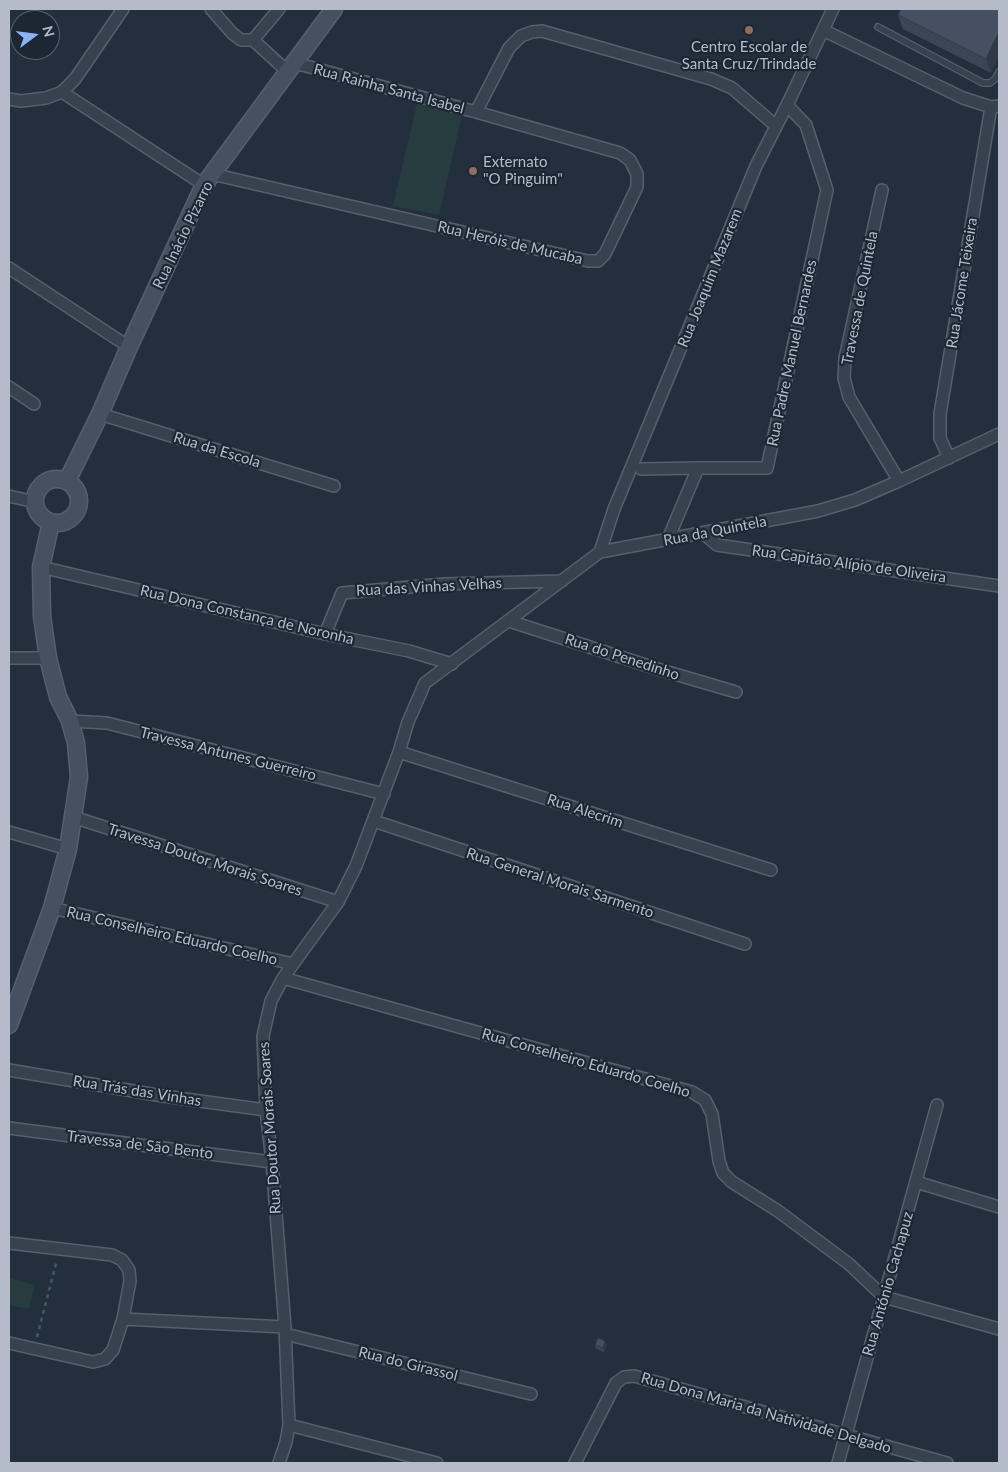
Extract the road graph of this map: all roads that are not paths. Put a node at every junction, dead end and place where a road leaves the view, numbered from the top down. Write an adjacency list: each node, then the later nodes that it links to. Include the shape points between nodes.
1 (123, 9): 11 (street, via 75,79)
2 (211, 9): 8 (street, via 241,40)
3 (278, 9): 8 (street)
4 (334, 9): 9 (main road, Rua Inácio Pizarro)
5 (833, 9): 7 (street, Rua Joaquim Mazarem)
6 (878, 26): 10 (lane, via 983,83 990,83)
7 (823, 30): 13 (street, Rua Joaquim Mazarem); 14 (street, via 963,98)
8 (253, 40): 9 (street)
9 (291, 68): 15 (street, Rua Rainha Santa Isabel); 17 (main road, Rua Inácio Pizarro)
10 (999, 72)
11 (62, 92): 12 (street, via 46,98); 17 (street)
12 (9, 99)
13 (787, 104): 16 (street, Rua Joaquim Mazarem); 26 (street, Rua Padre Manuel Bernardes, via 806,125 827,190 767,468)
14 (995, 107): 25 (street, Rua Jácome Teixeira, via 940,414 940,438)
15 (476, 112): 16 (street, Rua Rainha Santa Isabel, via 509,48 522,36 542,31 711,79 732,88); 17 (street, Rua Heróis de Mucaba, via 620,153 630,160 637,174 637,187 605,254 598,261)
16 (776, 126): 36 (street, Rua Joaquim Mazarem, via 756,166 614,509)
17 (208, 179): 20 (main road, Rua Inácio Pizarro)
18 (882, 190): 28 (street, Travessa de Quintela, via 845,358 844,378 849,397)
19 (9, 268): 20 (street)
20 (130, 347): 23 (main road, Rua Inácio Pizarro)
21 (9, 387): 22 (street)
22 (34, 404)
23 (100, 414): 29 (main road, Rua Inácio Pizarro); 30 (street, Rua da Escola)
24 (999, 434): 25 (street, Rua da Quintela)
25 (949, 458): 28 (street, Rua da Quintela)
26 (698, 468): 27 (street); 35 (street)
27 (641, 469)
28 (899, 481): 34 (street, Rua da Quintela, via 855,500 818,511)
29 (67, 482): 32 (main road, via 48,481 38,490); 33 (main road, via 76,490 78,509 64,522)
30 (334, 486)
31 (9, 496): 32 (street)
32 (35, 502): 33 (main road, via 40,515)
33 (51, 522): 37 (main road)
34 (703, 533): 35 (street, Rua da Quintela); 39 (street, Rua Capitão Alípio de Oliveira, via 717,545)
35 (668, 540): 36 (street, Rua da Quintela)
36 (600, 552): 38 (street, Rua da Quintela)
37 (41, 567): 41 (street, Rua Dona Constança de Noronha); 43 (main road, via 42,616)
38 (562, 581): 40 (street, Rua da Quintela); 41 (street, Rua das Vinhas Velhas, via 444,584 342,592)
39 (999, 586)
40 (510, 621): 44 (street, Rua da Quintela); 45 (street, Rua do Penedinho)
41 (325, 634): 44 (street, Rua Dona Constança de Noronha, via 409,651)
42 (9, 658): 43 (street)
43 (48, 658): 46 (main road, via 58,697)
44 (452, 664): 47 (street, Rua Doutor Morais Soares, via 425,683)
45 (736, 692)
46 (70, 721): 48 (street, Travessa Antunes Guerreiro, via 107,723); 49 (main road, via 79,777)
47 (399, 752): 48 (street, Rua Doutor Morais Soares); 53 (street, Rua Alecrim)
48 (384, 794): 50 (street, Rua Doutor Morais Soares)
49 (73, 818): 52 (main road); 54 (street, Travessa Doutor Morais Soares)
50 (374, 821): 54 (street, Rua Doutor Morais Soares); 56 (street, Rua General Morais Sarmento)
51 (9, 832): 52 (street)
52 (68, 849): 55 (main road)
53 (772, 870)
54 (338, 902): 57 (street, Rua Doutor Morais Soares)
55 (52, 908): 57 (street, Rua Conselheiro Eduardo Coelho); 59 (main road)
56 (745, 944)
57 (293, 964): 58 (street, Rua Doutor Morais Soares)
58 (282, 978): 62 (street, Rua Doutor Morais Soares, via 271,1001 263,1036); 68 (street, Rua Conselheiro Eduardo Coelho, via 692,1092 705,1100 712,1114 723,1173 849,1264)
59 (9, 1025)
60 (9, 1070): 62 (street, Rua Trás das Vinhas)
61 (937, 1105): 65 (street, Rua António Cachapuz)
62 (266, 1110): 64 (street, Rua Doutor Morais Soares)
63 (9, 1128): 64 (street, Travessa de São Bento)
64 (272, 1162): 71 (street, Rua Doutor Morais Soares)
65 (916, 1182): 66 (street); 68 (street, Rua António Cachapuz)
66 (999, 1207)
67 (9, 1243): 69 (street, via 112,1255 122,1260 129,1270 130,1281)
68 (884, 1297): 70 (street); 75 (street, Rua António Cachapuz)
69 (123, 1319): 71 (street, Rua do Girassol); 72 (street, via 113,1350 104,1359 93,1362)
70 (999, 1328)
71 (285, 1330): 73 (street, Rua do Girassol); 74 (street, Rua Doutor Morais Soares)
72 (9, 1343)
73 (531, 1394)
74 (289, 1425): 76 (street, Rua Doutor Morais Soares); 77 (street)
75 (846, 1435): 78 (street, Rua Dona Maria da Natividade Delgado, via 634,1376 624,1377 616,1383); 79 (street, Rua António Cachapuz); 80 (street, Rua Dona Maria da Natividade Delgado)
76 (279, 1463)
77 (437, 1463)
78 (575, 1463)
79 (838, 1463)
80 (947, 1463)

